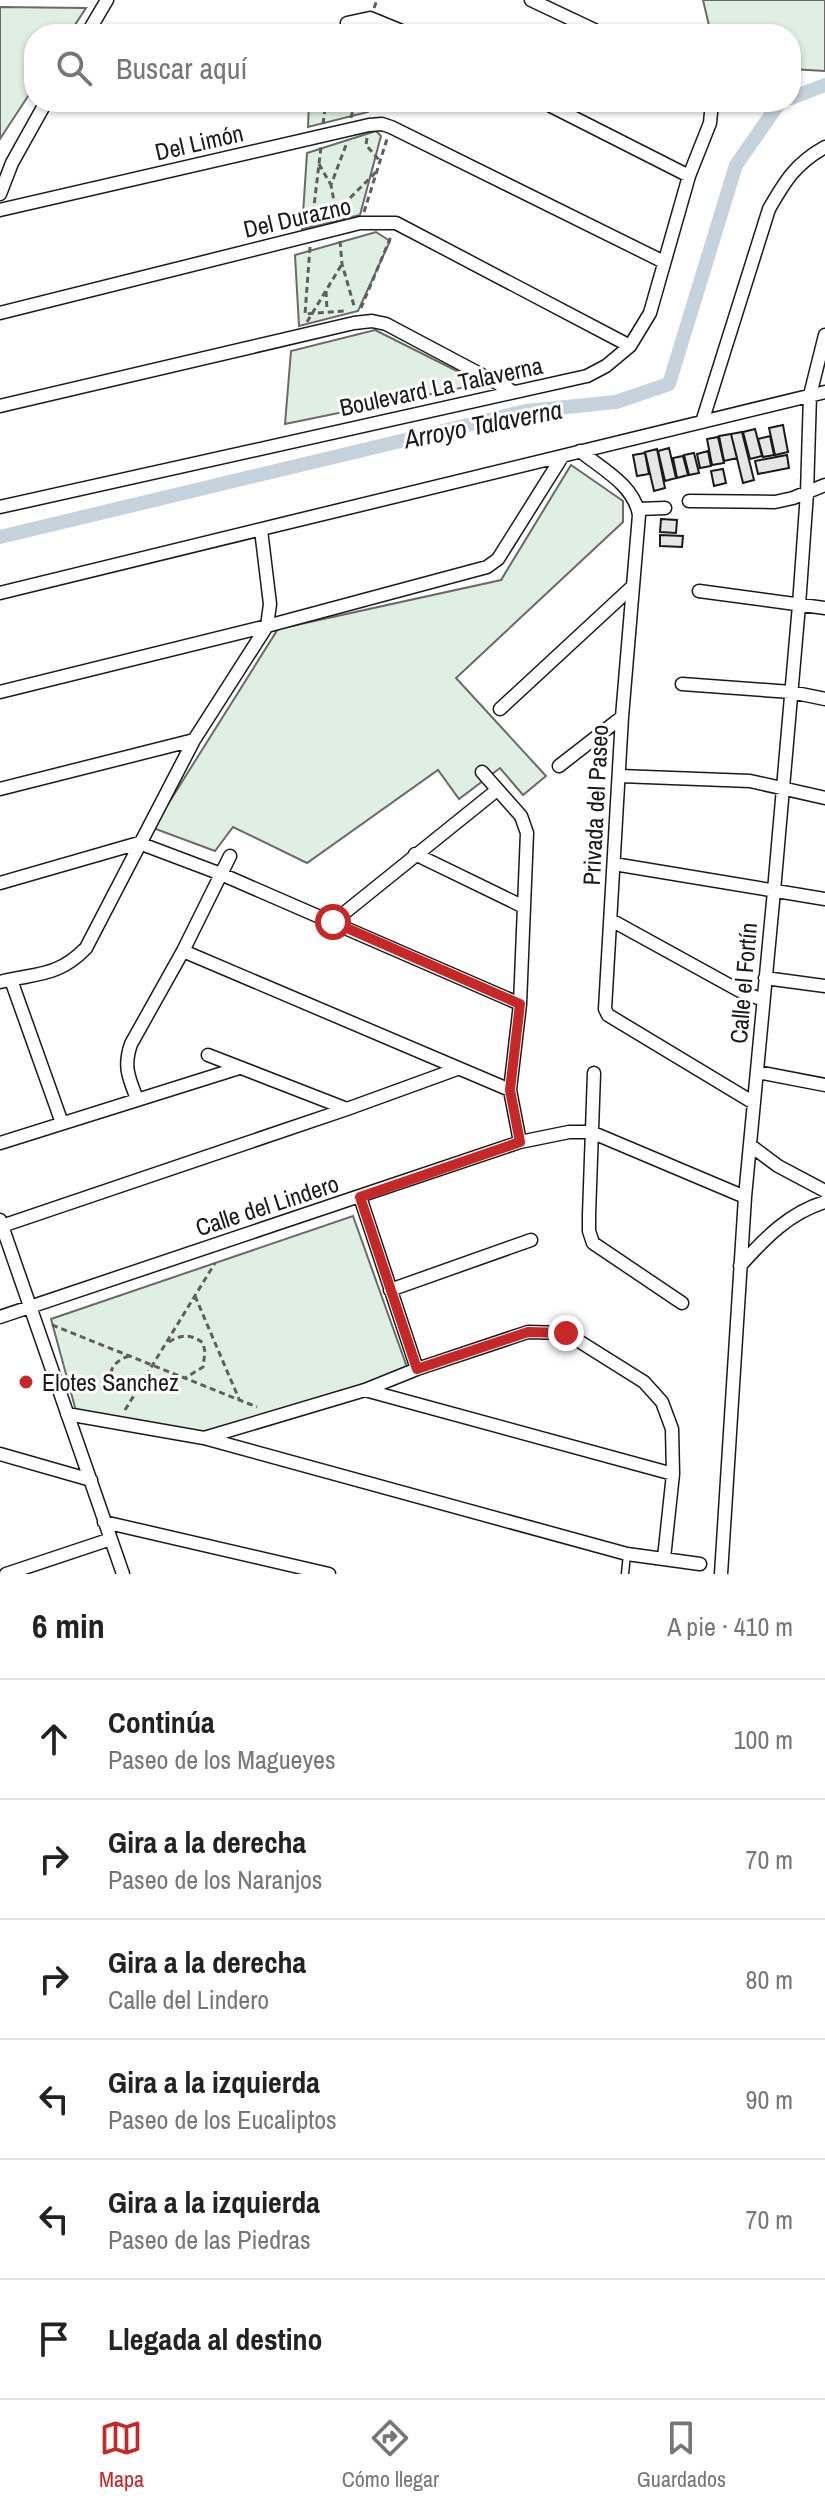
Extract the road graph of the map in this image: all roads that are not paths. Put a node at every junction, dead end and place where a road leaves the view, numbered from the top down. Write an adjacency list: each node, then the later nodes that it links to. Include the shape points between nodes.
1 (107, 0): 4 (street)
2 (531, 0): 6 (street)
3 (347, 23): 5 (street, via 370,18)
4 (93, 24)
5 (385, 24)
6 (582, 24)
7 (40, 112): 12 (street)
8 (563, 112): 11 (street)
9 (711, 112): 11 (street, Boulevard La Talaverna)
10 (825, 147): 22 (street, via 791,174 769,209)
11 (689, 176): 14 (street, Boulevard La Talaverna)
12 (0, 194)
13 (0, 210): 14 (street, Del Limón, via 382,124)
14 (664, 262): 17 (street, Boulevard La Talaverna, via 650,313)
15 (0, 313): 17 (street, Del Durazno, via 360,223 396,223)
16 (825, 335): 20 (street, Calle el Fortín)
17 (630, 346): 18 (street, Boulevard La Talaverna, via 587,376)
18 (514, 392): 21 (street, via 386,324 354,316 328,329); 28 (street, Boulevard La Talaverna)
19 (825, 392): 20 (street)
20 (810, 395): 22 (street); 26 (street, Calle el Fortín)
21 (0, 406)
22 (703, 419): 23 (street)
23 (580, 451): 24 (street); 30 (street, via 632,494)
24 (562, 457): 31 (street); 37 (street, via 498,559 487,567)
25 (825, 485): 26 (street)
26 (807, 493): 27 (street, via 775,502); 35 (street, Calle el Fortín)
27 (689, 501)
28 (0, 507)
29 (665, 508): 30 (street)
30 (638, 509): 32 (street, Privada del Paseo)
31 (261, 530): 34 (street); 37 (street, via 270,604)
32 (633, 586): 42 (street); 43 (street, Privada del Paseo)
33 (699, 591): 35 (street)
34 (0, 593)
35 (799, 605): 36 (street); 40 (street, Calle el Fortín)
36 (825, 608)
37 (267, 626): 39 (street); 44 (street)
38 (682, 684): 40 (street)
39 (0, 692)
40 (791, 692): 41 (street); 49 (street, Calle el Fortín)
41 (825, 699)
42 (500, 709)
43 (622, 717): 45 (street); 47 (street, Privada del Paseo)
44 (194, 740): 48 (street); 52 (street)
45 (559, 766)
46 (482, 772): 50 (street)
47 (620, 776): 49 (street, via 750,781); 55 (street, Privada del Paseo)
48 (0, 789)
49 (783, 789): 51 (street); 58 (street, Calle el Fortín)
50 (497, 790): 53 (street); 60 (street, via 525,823)
51 (825, 798)
52 (139, 843): 56 (street); 57 (street); 65 (street, via 86,948 73,962 56,971)
53 (415, 854): 60 (street); 62 (street)
54 (230, 856): 56 (street)
55 (614, 864): 58 (street); 61 (street, Privada del Paseo)
56 (221, 874): 62 (street); 63 (street)
57 (0, 883)
58 (774, 891): 59 (street); 64 (street, Calle el Fortín)
59 (825, 899)
60 (524, 907): 68 (street)
61 (611, 920): 67 (street); 77 (street, Privada del Paseo, via 606,1013)
62 (333, 922): 68 (street)
63 (183, 951): 71 (street); 76 (street, via 126,1058)
64 (765, 978): 66 (street); 67 (street, Calle el Fortín)
65 (6, 981): 79 (street)
66 (825, 986)
67 (763, 1000): 72 (street, Calle el Fortín)
68 (520, 1004): 75 (street)
69 (208, 1055): 70 (street)
70 (239, 1068): 76 (street); 78 (street)
71 (457, 1069): 75 (street); 78 (street)
72 (757, 1072): 74 (street); 77 (street, Calle el Fortín)
73 (594, 1073): 80 (street)
74 (825, 1085)
75 (510, 1090): 81 (street)
76 (137, 1099): 79 (street)
77 (754, 1103): 83 (street, Calle el Fortín)
78 (347, 1109): 88 (street)
79 (62, 1123): 82 (street)
80 (591, 1132): 81 (street, Calle del Lindero); 86 (street, Calle del Lindero); 92 (street, via 593,1243)
81 (520, 1142): 85 (street, Calle del Lindero)
82 (0, 1143)
83 (750, 1145): 84 (street); 86 (street, Calle el Fortín)
84 (825, 1191)
85 (360, 1197): 91 (street); 93 (street, Calle del Lindero)
86 (745, 1197): 90 (street, Calle el Fortín)
87 (825, 1202): 90 (street, via 791,1216)
88 (1, 1223): 93 (street)
89 (531, 1240): 91 (street)
90 (740, 1266): 111 (street, Calle el Fortín)
91 (390, 1290): 95 (street)
92 (682, 1303)
93 (29, 1307): 94 (street, Calle del Lindero); 97 (street)
94 (0, 1317)
95 (417, 1369): 96 (street); 100 (street, via 528,1332 566,1333 644,1382 662,1402 672,1429)
96 (365, 1390): 98 (street); 100 (street)
97 (67, 1414): 98 (street); 101 (street)
98 (204, 1438): 104 (street)
99 (3, 1457): 101 (street)
100 (673, 1474): 105 (street)
101 (91, 1480): 102 (street)
102 (104, 1522): 103 (street); 109 (street)
103 (111, 1539): 107 (street); 108 (street)
104 (627, 1554): 105 (street); 110 (lane)
105 (664, 1558): 106 (street)
106 (700, 1564)
107 (6, 1574)
108 (123, 1574)
109 (329, 1574)
110 (625, 1574)
111 (721, 1574)

